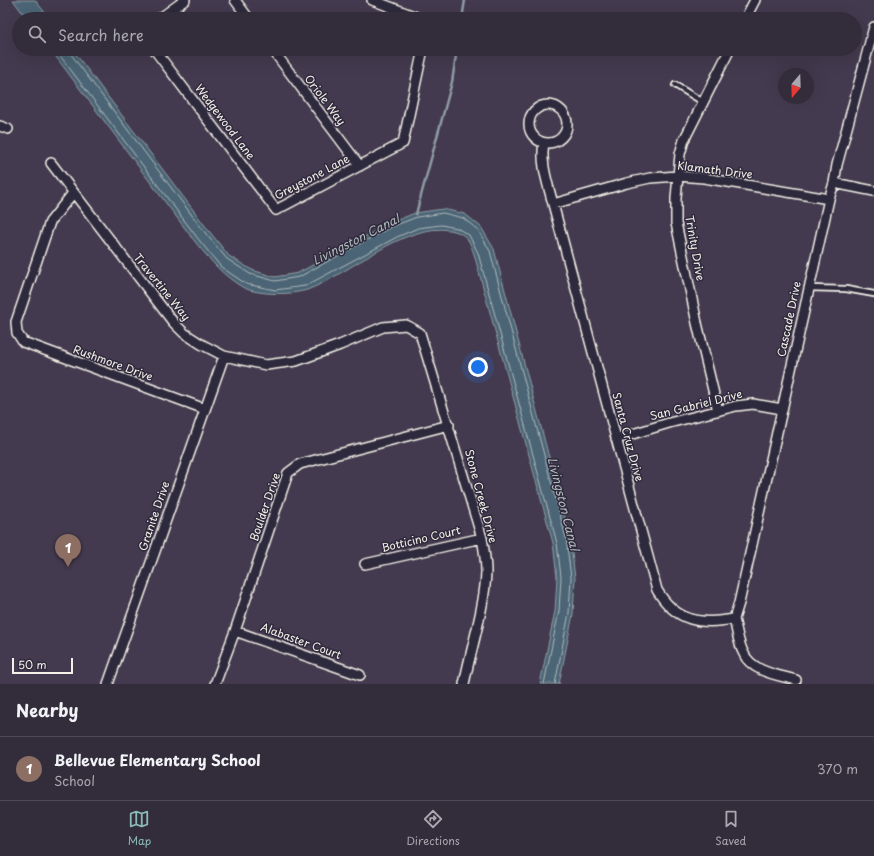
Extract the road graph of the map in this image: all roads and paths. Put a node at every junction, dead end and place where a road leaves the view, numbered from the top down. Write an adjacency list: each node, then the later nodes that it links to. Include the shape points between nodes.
1 (185, 0): 5 (street)
2 (235, 0): 6 (street)
3 (372, 0): 7 (street)
4 (755, 0): 8 (street)
5 (169, 12)
6 (244, 12)
7 (404, 12)
8 (749, 12)
9 (874, 27): 20 (street, Cascade Drive)
10 (159, 56): 25 (street, Wedgewood Lane)
11 (277, 56): 18 (street, Oriole Way)
12 (422, 56): 18 (street, Greystone Lane, via 403,143)
13 (726, 56): 15 (street, Trinity Drive)
14 (675, 86): 15 (lane)
15 (703, 102): 19 (street, Trinity Drive, via 684,140)
16 (544, 143): 16 (street, via 559,140 566,130 566,116 558,107 552,105 538,107 528,122 532,135); 24 (street, Santa Cruz Drive, via 543,163)
17 (51, 163): 22 (street, Travertine Way)
18 (360, 166): 25 (street, Greystone Lane)
19 (678, 176): 23 (street, Klamath Drive); 24 (street, Klamath Drive, via 627,183); 32 (street, Trinity Drive, via 676,223)
20 (834, 183): 21 (street); 23 (street, Cascade Drive)
21 (874, 191)
22 (73, 193): 29 (street, Travertine Way, via 173,322 201,344); 30 (street, Rushmore Drive, via 50,222 16,322 17,333 23,342)
23 (829, 198): 26 (street, Cascade Drive)
24 (553, 204): 34 (street, Santa Cruz Drive)
25 (276, 210)
26 (808, 288): 27 (lane, via 846,289); 31 (street, Cascade Drive)
27 (874, 294)
28 (406, 325): 29 (street, Travertine Way, via 383,327 296,362 266,365); 33 (street, Stone Creek Drive, via 420,333)
29 (224, 356): 30 (street, Granite Drive)
30 (205, 409): 41 (street, Granite Drive)
31 (782, 409): 32 (street, San Gabriel Drive, via 753,404); 37 (street, Cascade Drive)
32 (718, 411): 34 (street, San Gabriel Drive)
33 (449, 426): 35 (street, Stone Creek Drive); 38 (street, Boulder Drive, via 300,464 288,473)
34 (616, 439): 37 (street, Santa Cruz Drive, via 657,590 672,608 685,617 715,622)
35 (482, 538): 36 (street, Botticino Court); 43 (street, Stone Creek Drive, via 485,582)
36 (365, 564)
37 (734, 619): 40 (street, via 743,653 751,664 759,669)
38 (235, 631): 39 (street, Alabaster Court); 42 (street, Boulder Drive)
39 (360, 675)
40 (796, 680)
41 (108, 684)
42 (215, 684)
43 (464, 684)

